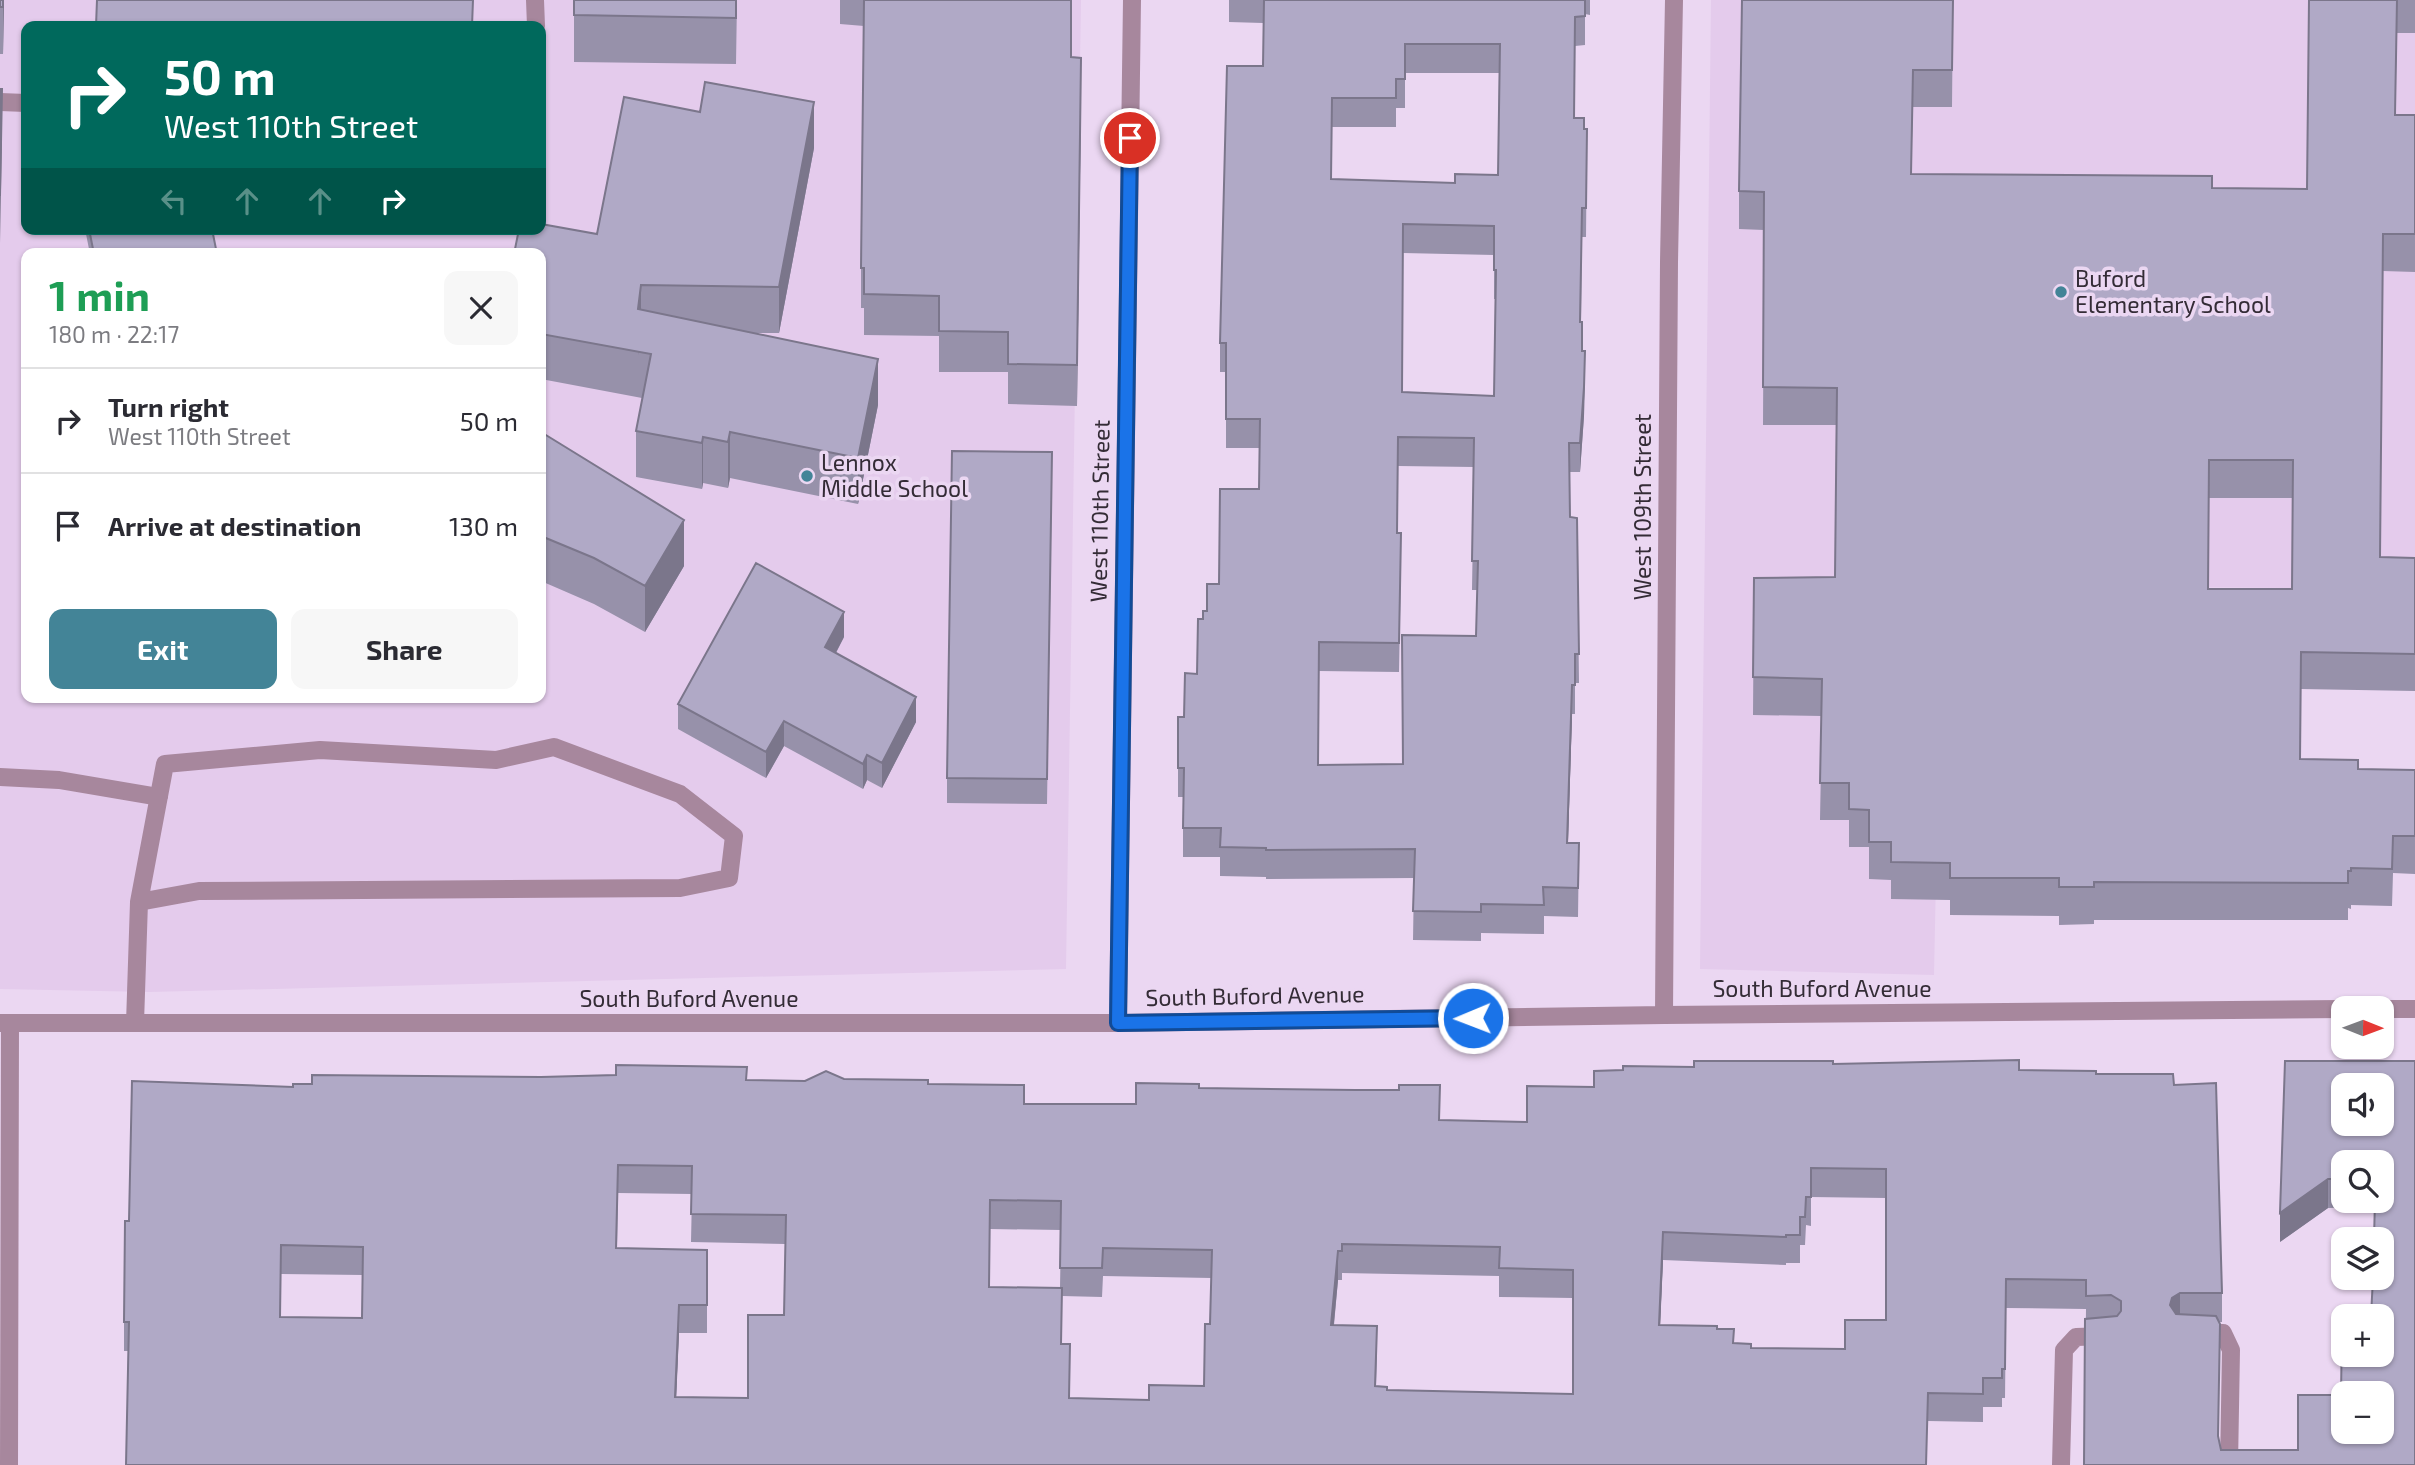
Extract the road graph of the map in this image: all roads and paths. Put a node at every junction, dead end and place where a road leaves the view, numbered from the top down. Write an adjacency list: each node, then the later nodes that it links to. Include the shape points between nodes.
1 (535, 0): 4 (street)
2 (1132, 0): 16 (street, West 110th Street)
3 (1674, 0): 13 (street, West 109th Street)
4 (536, 21)
5 (0, 102): 6 (street)
6 (21, 103)
7 (0, 777): 8 (street, via 59,780)
8 (159, 797): 9 (street); 9 (street, via 165,764 320,750 496,760 554,747 680,794 734,836 729,878 681,888 199,891)
9 (139, 902): 15 (street)
10 (2331, 1009): 13 (street, South Buford Avenue)
11 (2394, 1009): 12 (street)
12 (2415, 1009)
13 (1664, 1015): 16 (street, South Buford Avenue)
14 (5, 1023): 15 (street, South Buford Avenue); 19 (street)
15 (135, 1023): 16 (street, South Buford Avenue)
16 (1118, 1023)
17 (2181, 1333): 21 (street, via 2223,1334 2231,1350)
18 (2111, 1335): 20 (street, via 2076,1337 2064,1350)
19 (9, 1465)
20 (2061, 1465)
21 (2229, 1465)

